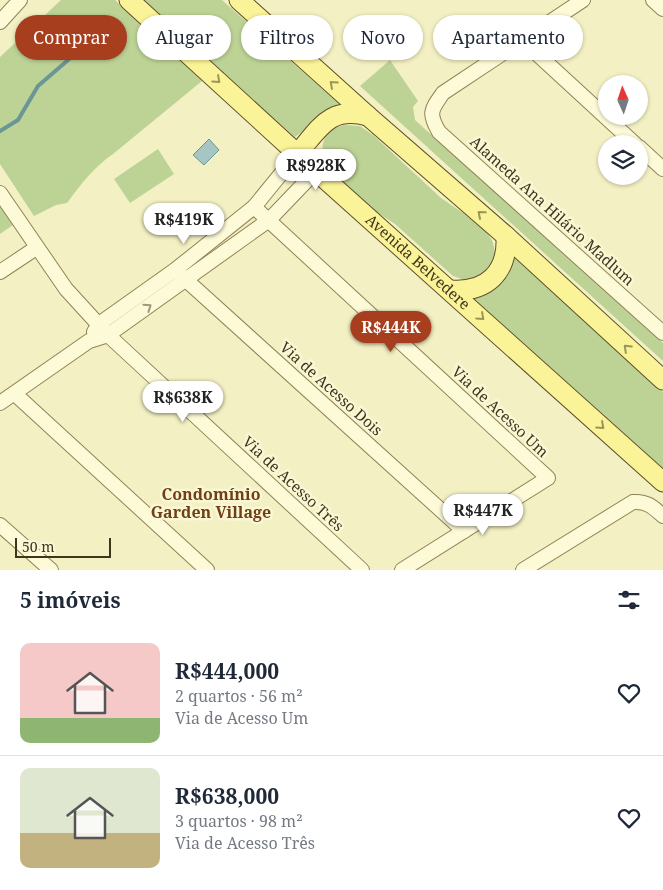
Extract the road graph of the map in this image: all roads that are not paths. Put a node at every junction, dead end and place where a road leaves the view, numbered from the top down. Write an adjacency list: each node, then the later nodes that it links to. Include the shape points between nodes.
1 (20, 0): 8 (street)
2 (129, 0): 13 (main road, Avenida Belvedere, one-way to 13)
3 (239, 0): 11 (main road, one-way to 3)
4 (583, 0): 7 (street)
5 (653, 0): 6 (street)
6 (663, 9)
7 (560, 15)
8 (0, 22)
9 (492, 60): 29 (street, Alameda Ana Hilário Madlum, via 443,93 432,108 432,119 439,132)
10 (544, 60): 12 (street)
11 (368, 116): 13 (main road, via 342,113 330,118); 22 (main road, one-way to 11)
12 (625, 135)
13 (298, 153): 16 (main road, Avenida Belvedere); 17 (street)
14 (648, 155): 15 (street)
15 (663, 169)
16 (316, 171): 18 (street); 27 (main road, Avenida Belvedere)
17 (279, 176): 18 (street); 20 (street)
18 (296, 191): 21 (street)
19 (0, 193): 23 (street, Via de Acesso Três)
20 (254, 207): 21 (street, Via de Acesso Um); 24 (street)
21 (268, 220): 26 (street); 38 (street, Via de Acesso Um, via 548,478)
22 (506, 236): 27 (main road, via 504,261 488,282 464,291); 32 (main road, one-way to 22)
23 (36, 248): 25 (street); 28 (street, Via de Acesso Três, via 66,289)
24 (176, 270): 26 (street, Via de Acesso Dois); 28 (street)
25 (0, 272)
26 (186, 280): 30 (street, one-way to 26); 38 (street, Via de Acesso Dois)
27 (450, 290): 35 (main road, Avenida Belvedere, one-way to 35)
28 (98, 324): 30 (street, Via de Acesso Três); 31 (street)
29 (663, 332)
30 (108, 335): 31 (street); 41 (street, Via de Acesso Três)
31 (89, 341): 33 (street)
32 (663, 380)
33 (15, 394): 34 (street); 40 (street)
34 (0, 403)
35 (663, 482)
36 (663, 516): 43 (street, via 648,503 633,502)
37 (0, 525): 39 (street)
38 (464, 531): 42 (street)
39 (51, 570)
40 (207, 570)
41 (362, 570)
42 (402, 570)
43 (523, 570)

